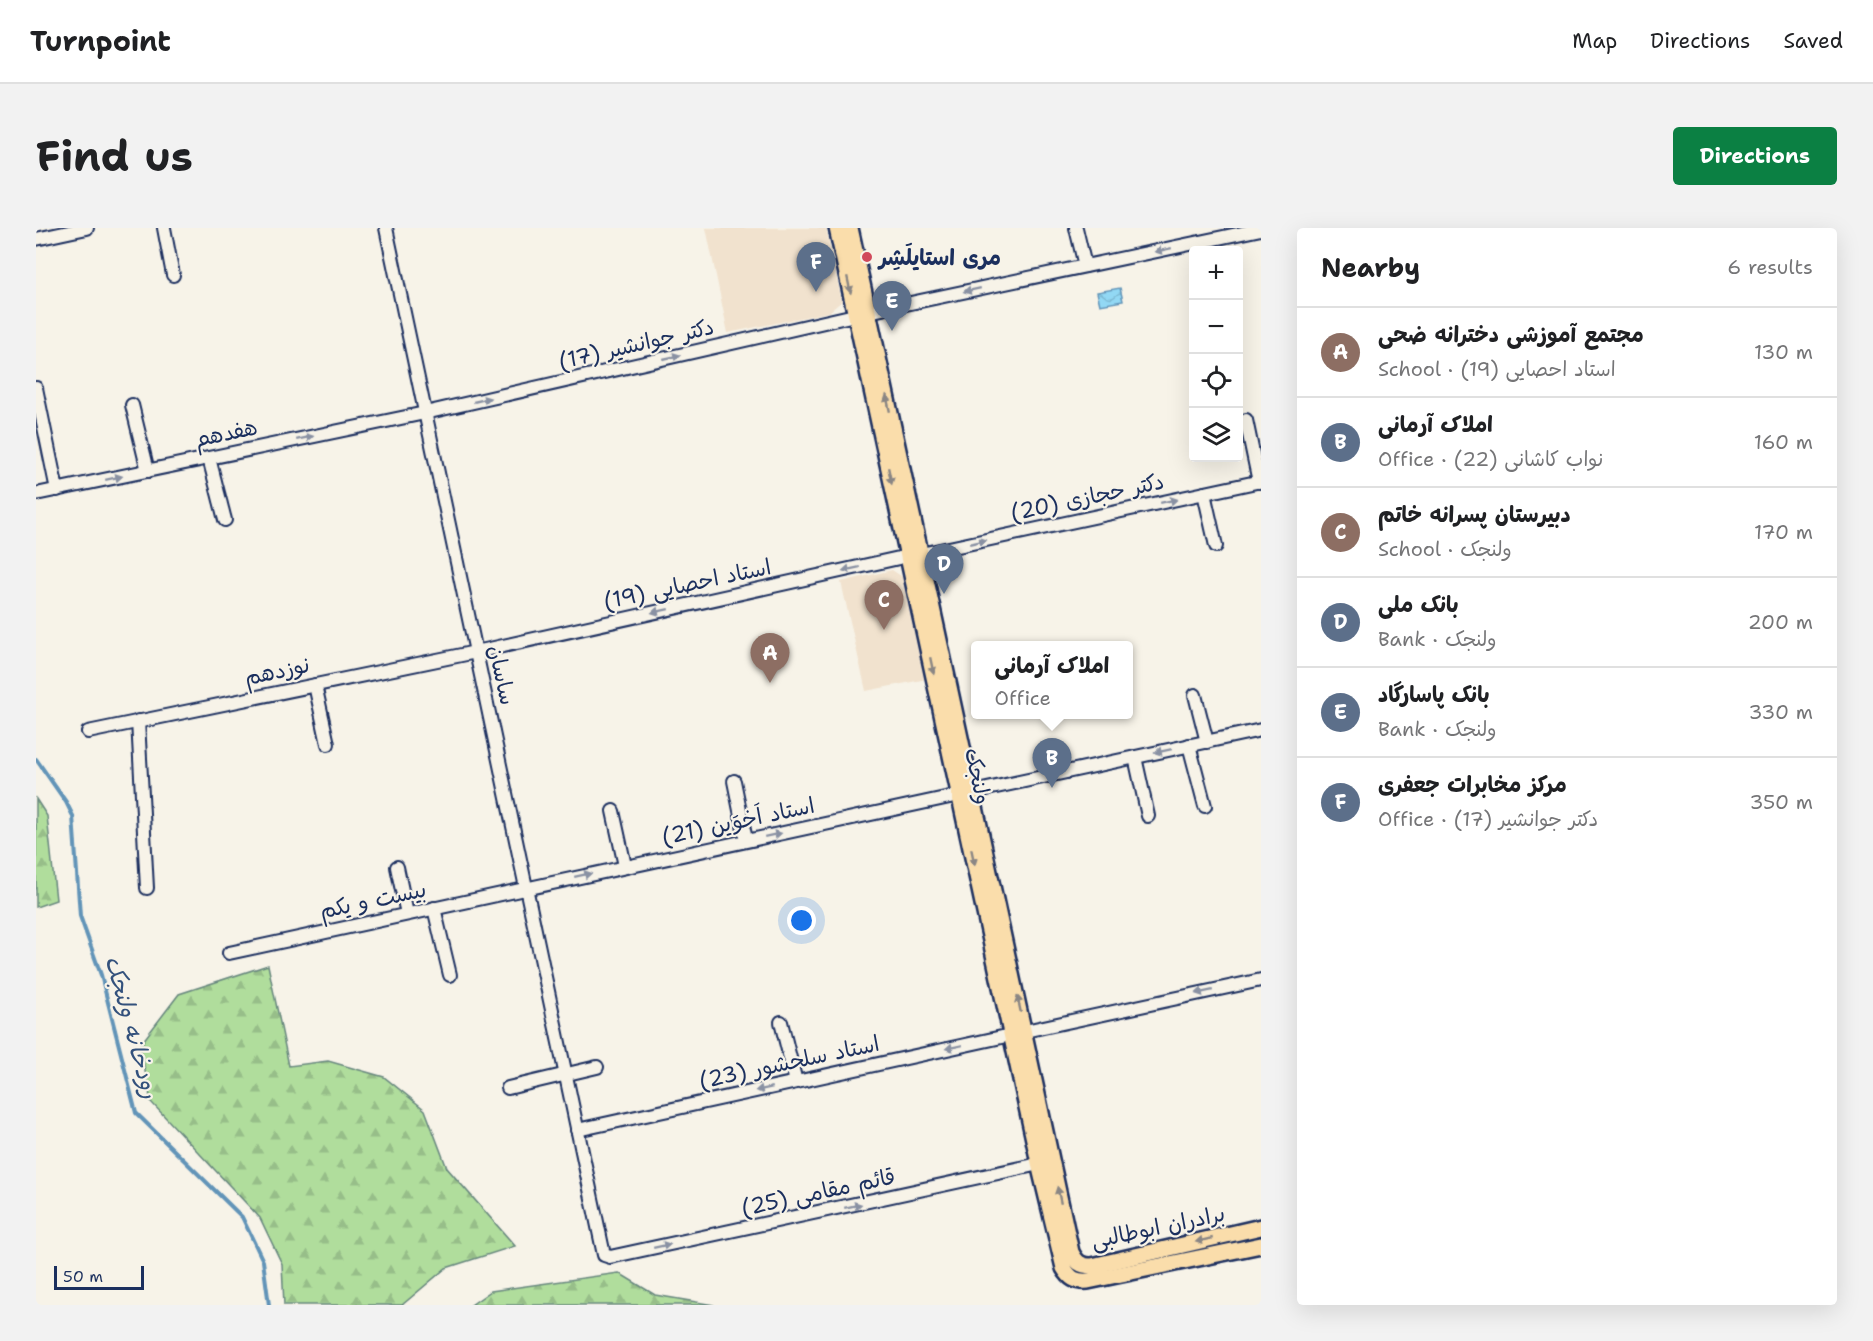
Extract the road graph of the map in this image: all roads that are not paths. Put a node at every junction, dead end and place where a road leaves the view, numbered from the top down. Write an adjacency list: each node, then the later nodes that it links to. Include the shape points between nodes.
1 (87, 228): 8 (street)
2 (164, 228): 10 (street)
3 (386, 228): 14 (street, ساسان)
4 (837, 228): 11 (main road, ولنجک, one-way to 11)
5 (850, 228): 11 (main road, ولنجک)
6 (1076, 228): 9 (street)
7 (1261, 229): 9 (street, دکتر جوانشیر (17), one-way to 9)
8 (36, 239)
9 (1085, 266): 11 (street, دکتر جوانشیر (17), one-way to 11)
10 (173, 275)
11 (862, 314): 14 (street, دکتر جوانشیر (17), one-way to 11); 24 (main road, ولنجک)
12 (36, 388): 19 (street)
13 (132, 405): 17 (street)
14 (425, 413): 16 (street, هفدهم, one-way to 14); 25 (street, ساسان)
15 (1246, 420): 18 (street)
16 (209, 458): 17 (street, هفدهم); 22 (street)
17 (148, 471): 19 (street, هفدهم, one-way to 17)
18 (1260, 481): 20 (street, دکتر حجازی (20))
19 (57, 490): 21 (street, هفدهم)
20 (1204, 493): 23 (street); 24 (street, دکتر حجازی (20), one-way to 20)
21 (36, 494)
22 (225, 520)
23 (1216, 546)
24 (914, 555): 25 (street, استاد احصایی (19), one-way to 25); 36 (main road, ولنجک)
25 (476, 652): 26 (street, نوزدهم); 44 (street, ساسان)
26 (315, 685): 28 (street, نوزدهم); 32 (street)
27 (1195, 695): 31 (street)
28 (138, 722): 30 (street, نوزدهم); 43 (street)
29 (1261, 730): 31 (street, استاد اَخوَين (21))
30 (87, 732)
31 (1207, 742): 33 (street, استاد اَخوَين (21))
32 (328, 744)
33 (1189, 746): 34 (street, استاد اَخوَين (21), one-way to 34); 37 (street)
34 (1135, 757): 36 (street, استاد اَخوَين (21)); 39 (street)
35 (734, 781): 40 (street)
36 (966, 794): 40 (street, استاد اَخوَين (21), one-way to 36); 51 (main road, ولنجک)
37 (1205, 806)
38 (613, 811): 41 (street)
39 (1148, 816)
40 (746, 840): 41 (street, استاد اَخوَين (21))
41 (625, 866): 44 (street, استاد اَخوَين (21), one-way to 41)
42 (397, 867): 46 (street)
43 (147, 888)
44 (525, 888): 45 (street, بیست و یکم); 53 (street, ساسان)
45 (434, 908): 46 (street, بیست و یکم); 48 (street)
46 (407, 914): 47 (street, بیست و یکم)
47 (229, 953)
48 (450, 975)
49 (1261, 980): 51 (street, استاد سلحشور (23), one-way to 51)
50 (781, 1022): 54 (street)
51 (1018, 1033): 54 (street, استاد سلحشور (23), one-way to 54); 57 (main road, ولنجک); 60 (main road, ولنجک, one-way to 51)
52 (597, 1067): 53 (street)
53 (565, 1075): 55 (street); 56 (street, ساسان)
54 (796, 1082): 56 (street, استاد سلحشور (23), one-way to 56)
55 (508, 1088)
56 (577, 1130): 61 (street, ساسان)
57 (1039, 1164): 61 (street, قائم مقامی (25), one-way to 57); 62 (main road, ولنجک, via 1064,1268 1074,1280)
58 (1261, 1227): 60 (main road, برادران ابوطالبی, one-way to 60, via 1092,1266 1083,1266)
59 (1261, 1245): 62 (main road, برادران ابوطالبی)
60 (1071, 1252)
61 (605, 1256)
62 (1088, 1281)

